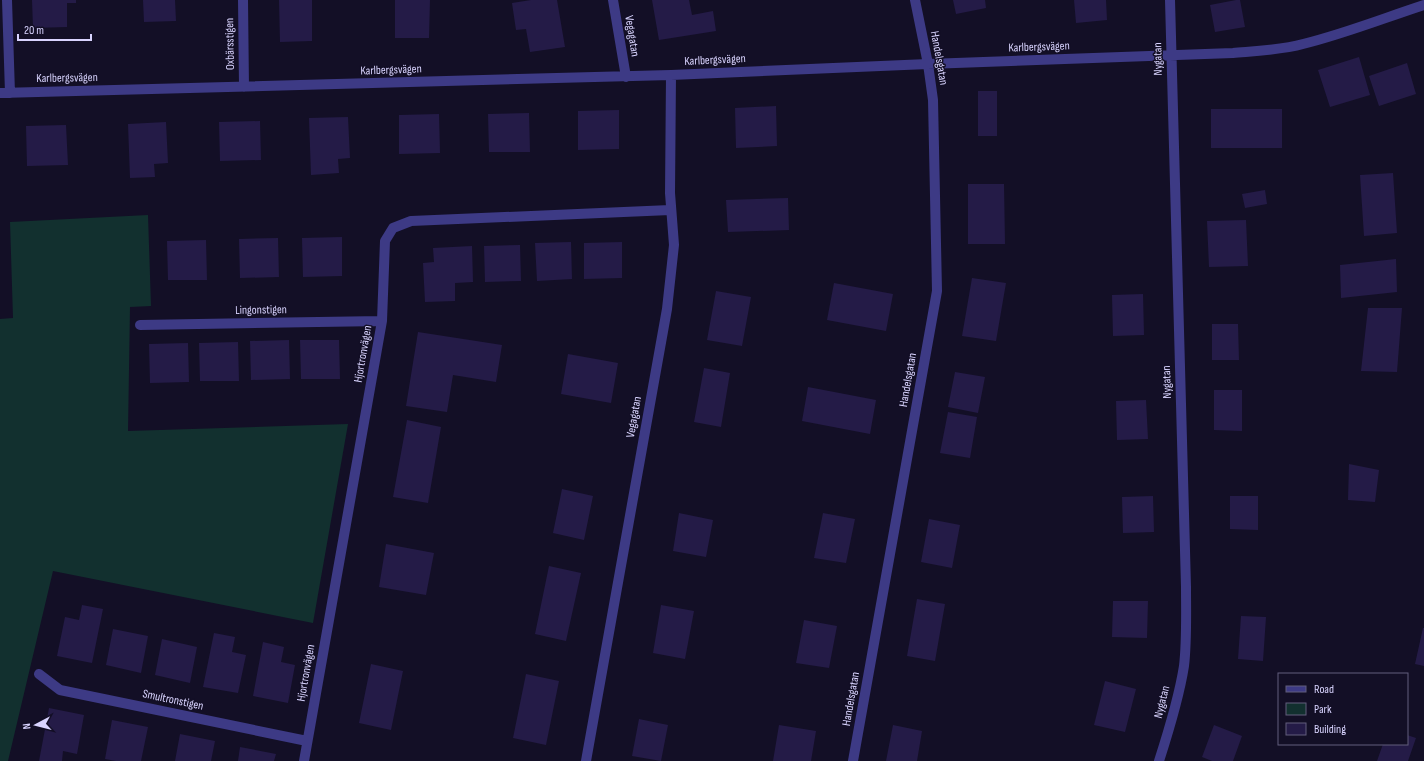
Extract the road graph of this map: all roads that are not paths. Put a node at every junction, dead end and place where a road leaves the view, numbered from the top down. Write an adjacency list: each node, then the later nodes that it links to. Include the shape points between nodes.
1 (8, 0): 12 (street)
2 (242, 0): 11 (street, Oxbärsstigen)
3 (613, 0): 10 (street, Vegagatan)
4 (915, 0): 8 (street, Handelsgatan)
5 (1170, 0): 7 (street, Nygatan)
6 (1424, 5): 7 (street, Karlbergsvägen, via 1347,31 1279,49)
7 (1171, 56): 8 (street, Karlbergsvägen); 21 (street, Nygatan, via 1186,634 1184,667)
8 (928, 64): 9 (street, Karlbergsvägen); 20 (street, Handelsgatan, via 933,100 936,291)
9 (671, 75): 10 (street, Karlbergsvägen); 13 (street, Vegagatan)
10 (626, 77): 11 (street, Karlbergsvägen)
11 (244, 87): 12 (street, Karlbergsvägen)
12 (5, 93)
13 (670, 210): 14 (street, Hjortronvägen, via 412,221 393,228 384,241); 19 (street, Vegagatan, via 674,245 667,309)
14 (382, 321): 15 (street, Lingonstigen); 17 (street, Hjortronvägen)
15 (140, 325)
16 (39, 674): 17 (street, Smultronstigen, via 60,690)
17 (307, 741): 18 (street, Hjortronvägen)
18 (304, 761)
19 (586, 761)
20 (853, 761)
21 (1159, 761)

